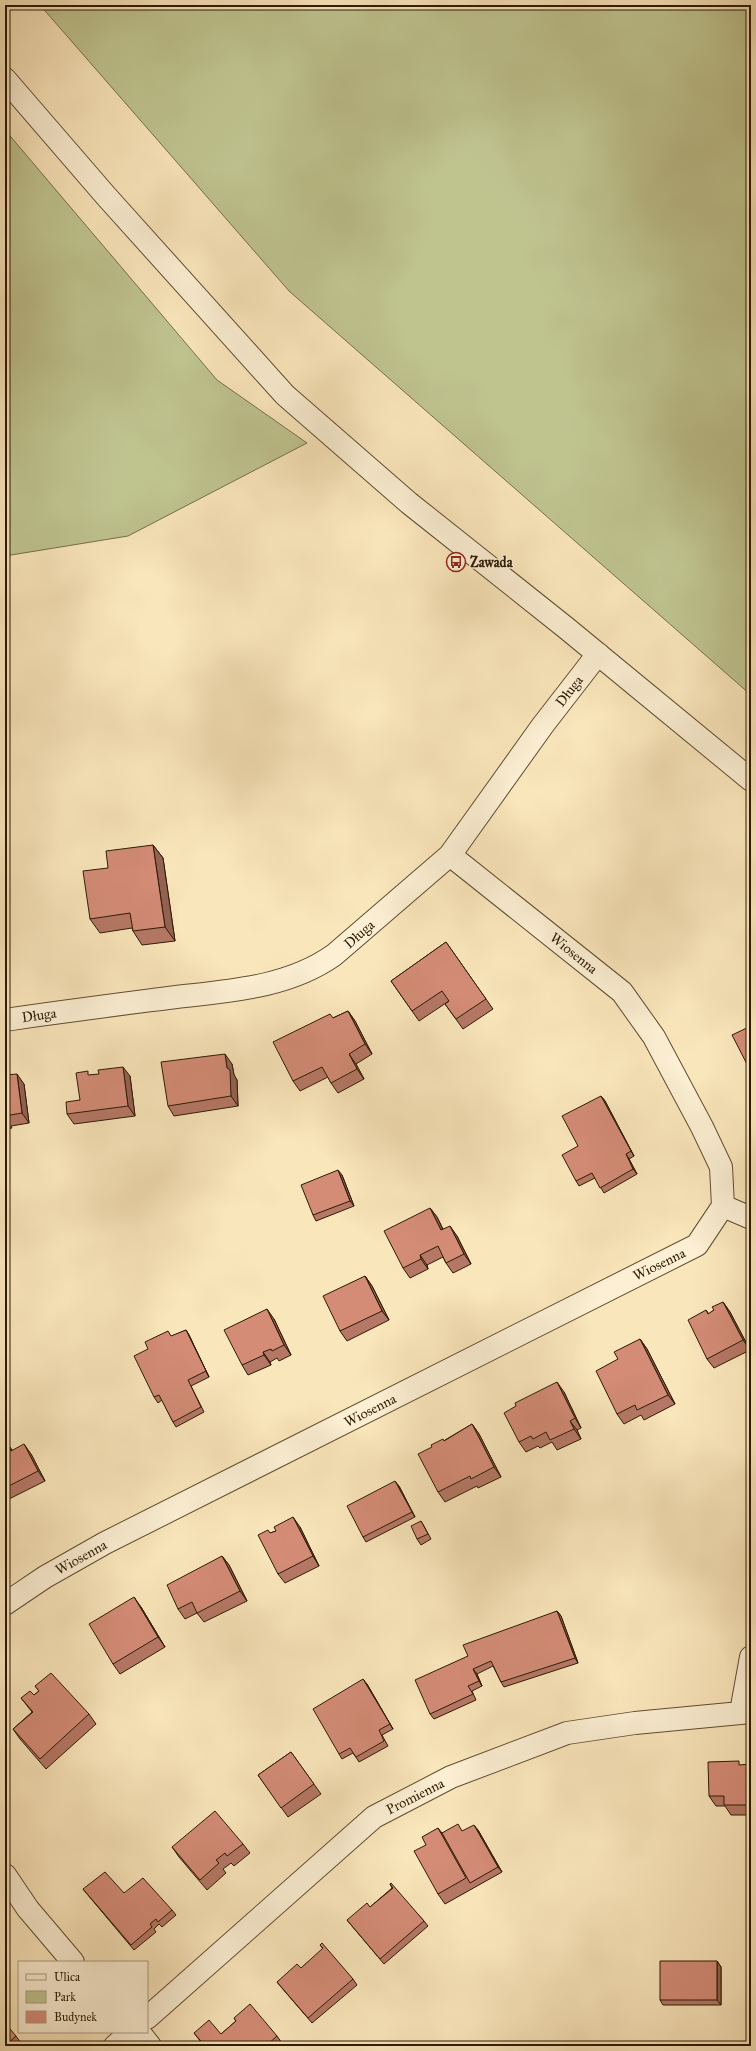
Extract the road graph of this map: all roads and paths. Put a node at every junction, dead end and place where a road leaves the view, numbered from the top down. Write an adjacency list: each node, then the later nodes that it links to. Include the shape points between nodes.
1 (5, 79): 2 (street, via 285,395 409,503)
2 (598, 654): 3 (street); 4 (street, Długa, via 543,725)
3 (751, 780)
4 (450, 855): 5 (street, Długa, via 317,968 244,990); 6 (street, Wiosenna, via 622,992 654,1037 721,1167)
5 (5, 1020)
6 (723, 1206): 7 (street); 8 (street, Wiosenna, via 697,1245 105,1544 45,1577)
7 (751, 1218)
8 (5, 1604)
9 (751, 1656): 10 (street)
10 (746, 1712): 13 (street, Promienna, via 635,1723 567,1733 437,1784 374,1817)
11 (5, 1875): 12 (street, via 28,1909)
12 (72, 1961)
13 (148, 2017)
14 (130, 2033): 16 (street)
15 (140, 2033): 17 (street)
16 (115, 2046)
17 (150, 2046)

